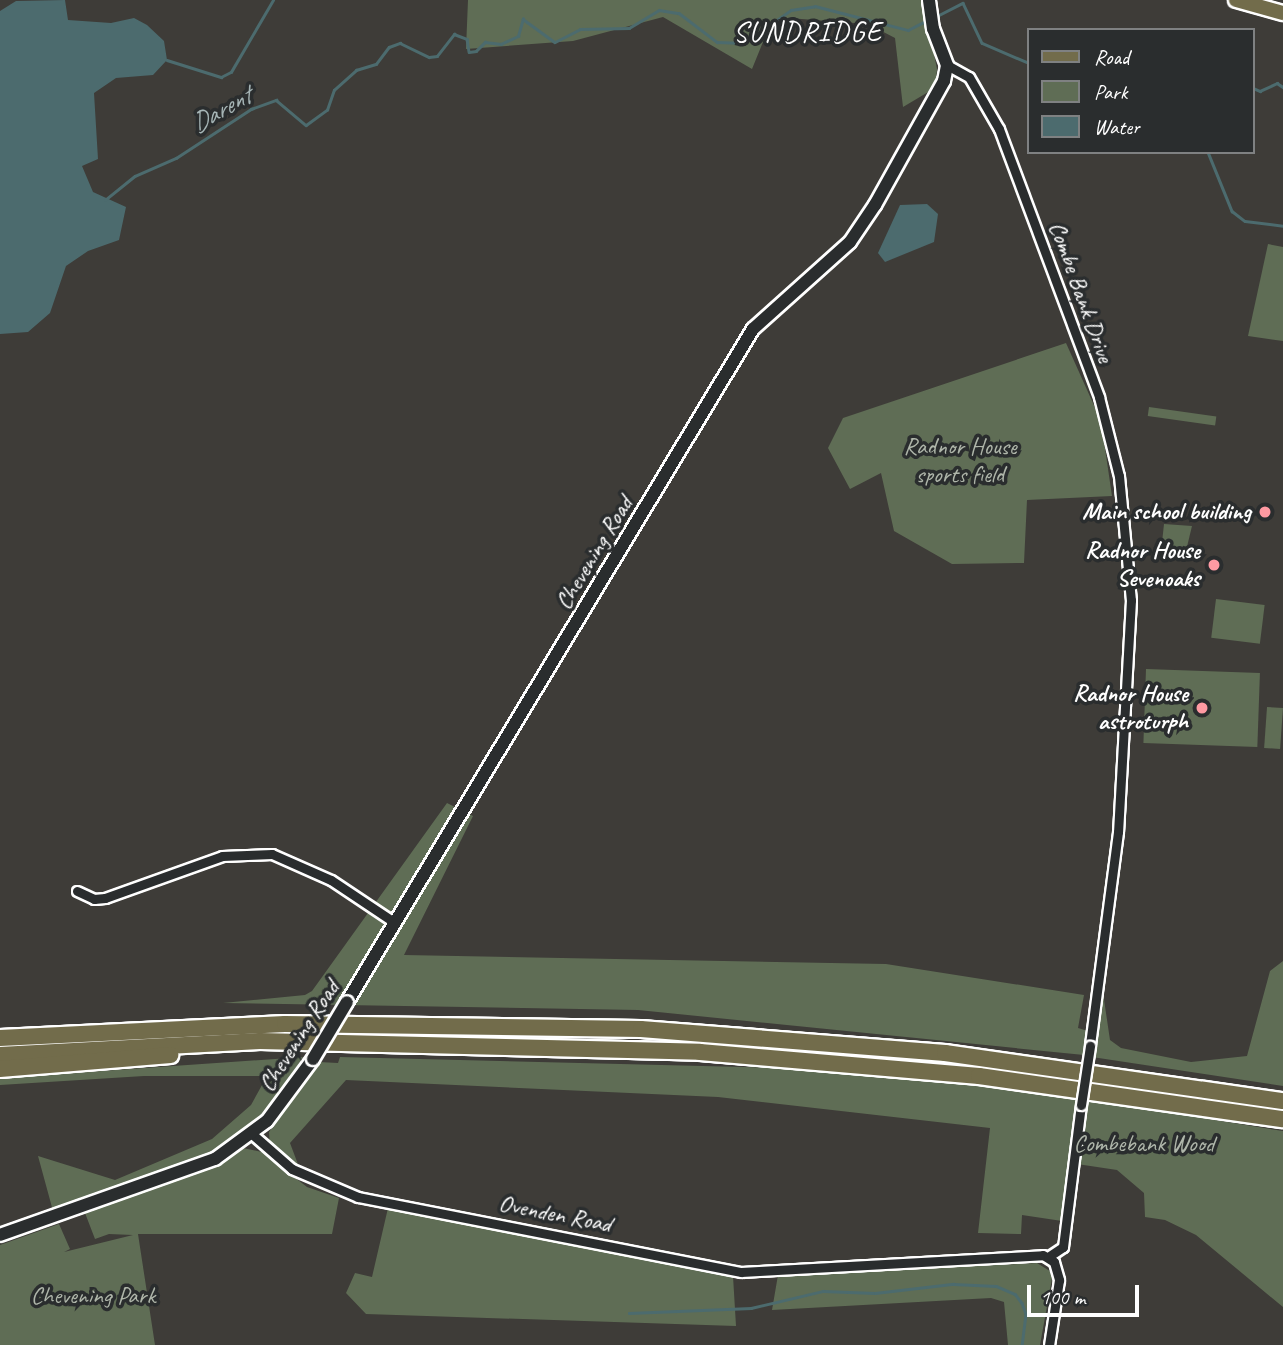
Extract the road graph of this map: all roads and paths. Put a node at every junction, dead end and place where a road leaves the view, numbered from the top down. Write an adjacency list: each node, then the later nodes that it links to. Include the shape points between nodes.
1 (929, 0): 4 (main road, via 933,29)
2 (1236, 0): 3 (main road)
3 (1283, 13)
4 (947, 65): 6 (main road, Chevening Road, via 937,94 850,242 767,312 735,356); 15 (street, Combe Bank Drive, bridge, via 969,77 999,128 1061,288 1102,410 1119,477 1130,556 1118,832)
5 (77, 891): 6 (street, via 94,899 105,898 222,856 272,855 331,880)
6 (394, 922): 13 (main road, Chevening Road, bridge, via 313,1059 279,1107)
7 (1, 1038): 11 (highway, via 297,1024 666,1030 1006,1060)
8 (302, 1044): 9 (highway, via 177,1044); 10 (highway); 12 (highway, via 528,1045 780,1057 1018,1080)
9 (0, 1055)
10 (0, 1069)
11 (1283, 1101)
12 (1283, 1119)
13 (252, 1135): 14 (main road, via 195,1168); 16 (street, Ovenden Road, via 292,1169 358,1197 741,1272 1027,1254)
14 (0, 1235)
15 (1063, 1247): 16 (street); 17 (street, Combe Bank Drive)
16 (1048, 1257): 17 (street)
17 (1058, 1271): 18 (street)
18 (1049, 1345)

